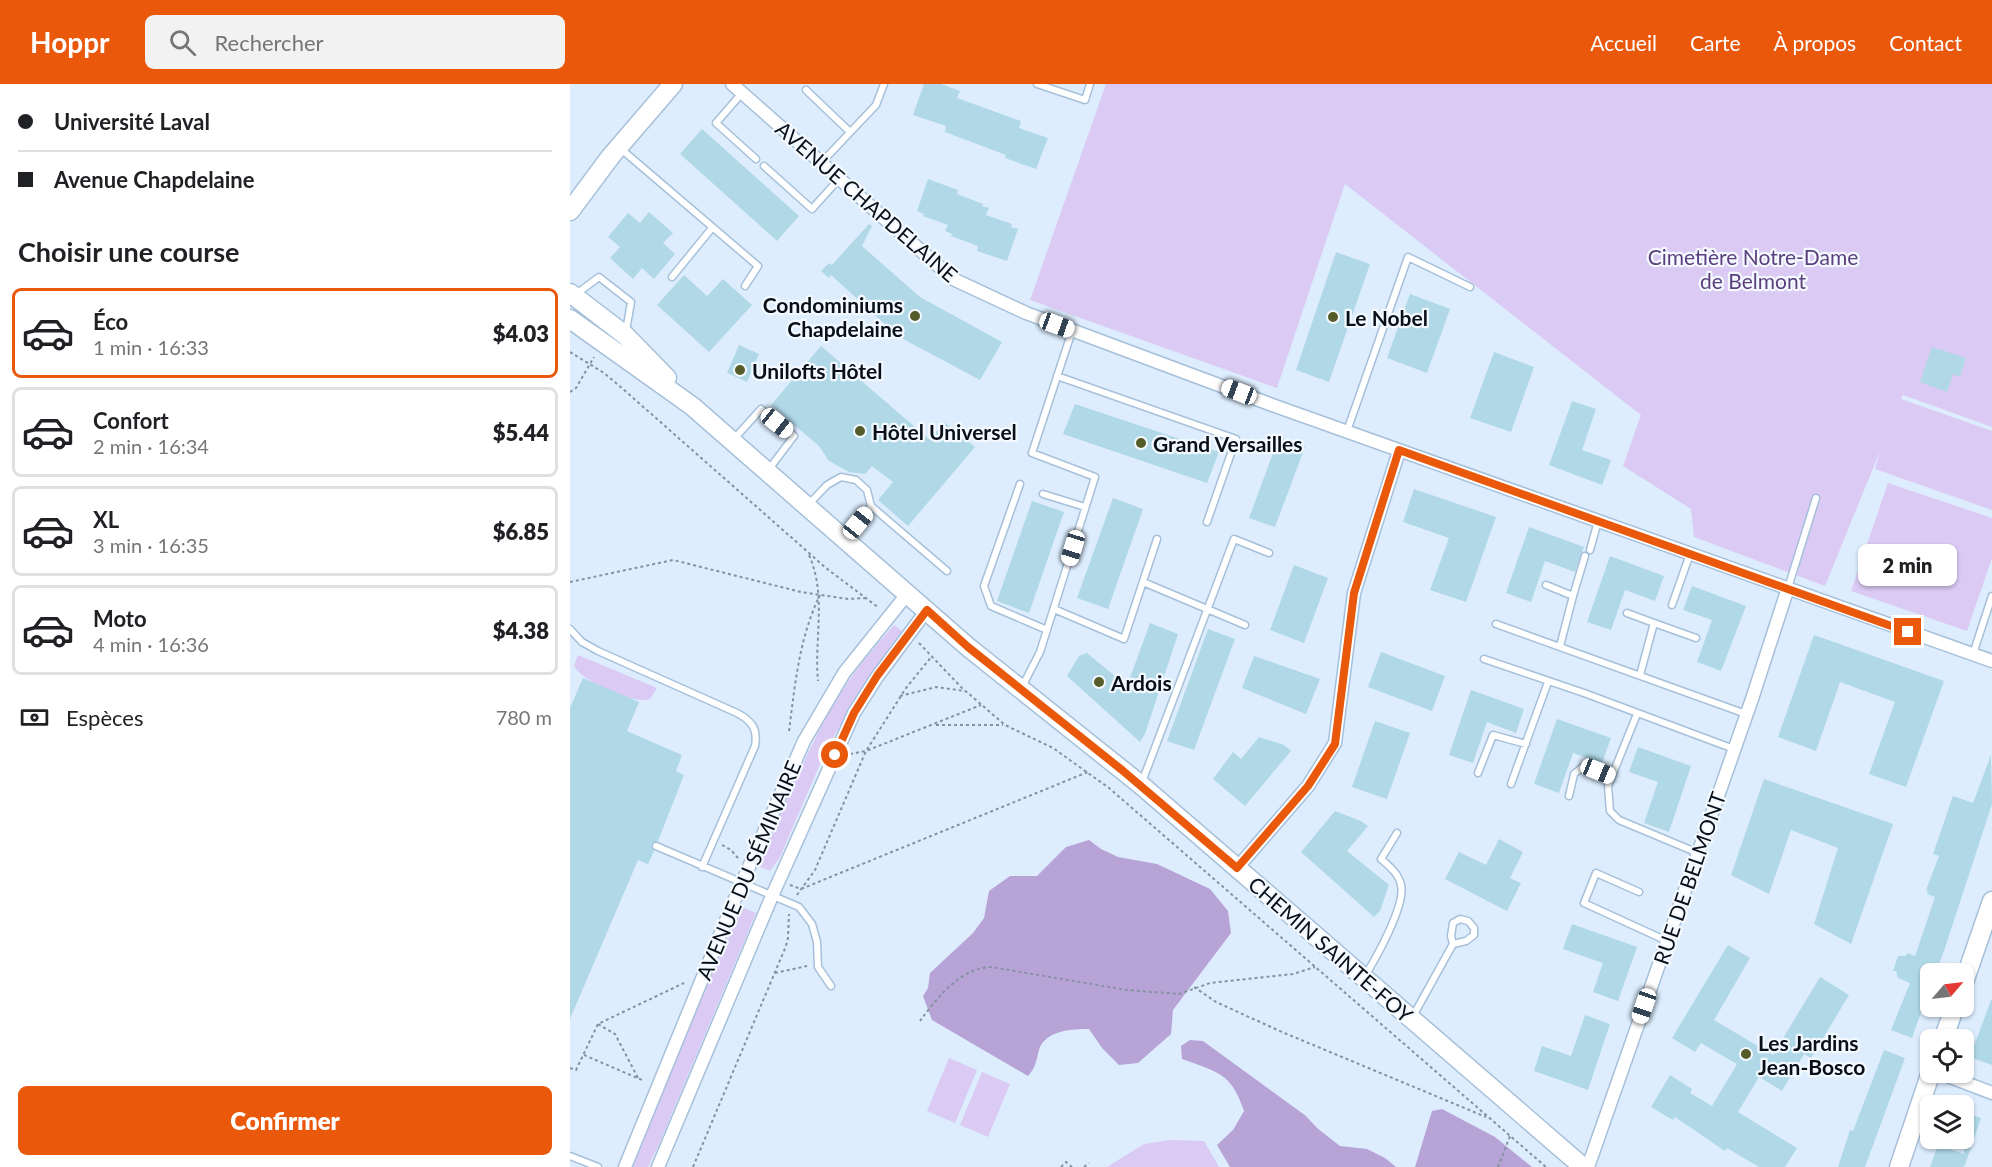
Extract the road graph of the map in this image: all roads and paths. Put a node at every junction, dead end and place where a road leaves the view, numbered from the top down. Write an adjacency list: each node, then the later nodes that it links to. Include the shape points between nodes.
1 (673, 84): 9 (main road)
2 (732, 84): 7 (street, AVENUE CHAPDELAINE)
3 (884, 84): 8 (lane, via 876,105)
4 (1037, 84): 5 (lane, via 1085,100)
5 (1090, 84)
6 (806, 90): 8 (lane)
7 (742, 93): 10 (lane, via 716,123); 11 (street, AVENUE CHAPDELAINE)
8 (849, 131): 11 (lane)
9 (618, 147): 14 (main road); 15 (lane)
10 (756, 159)
11 (822, 162): 13 (street, AVENUE CHAPDELAINE)
12 (764, 166): 13 (lane, via 812,209)
13 (840, 178): 21 (street, AVENUE CHAPDELAINE, via 953,279)
14 (570, 211)
15 (712, 228): 16 (lane); 17 (lane, via 758,266)
16 (672, 277)
17 (745, 286)
18 (1470, 287): 29 (lane, via 1408,256)
19 (572, 295): 22 (main road, CHEMIN SAINTE-FOY); 22 (lane, via 599,277 610,285 631,302)
20 (570, 319): 28 (main road, CHEMIN SAINTE-FOY)
21 (1072, 330): 26 (lane); 29 (street, AVENUE CHAPDELAINE)
22 (625, 334): 28 (main road, CHEMIN SAINTE-FOY)
23 (570, 352): 25 (path)
24 (594, 357): 25 (path)
25 (590, 364): 27 (path); 44 (path, via 702,457)
26 (1057, 376): 38 (lane, via 1032,453 1095,477); 40 (lane, via 1236,439)
27 (570, 392)
28 (692, 406): 30 (main road, CHEMIN SAINTE-FOY)
29 (1347, 432): 31 (street, AVENUE CHAPDELAINE)
30 (732, 442): 32 (main road, CHEMIN SAINTE-FOY); 32 (lane, via 760,409 794,436)
31 (1399, 450): 39 (street, AVENUE CHAPDELAINE); 104 (street, via 1354,593 1335,744 1308,786)
32 (766, 472): 36 (main road, CHEMIN SAINTE-FOY)
33 (1020, 484): 68 (lane, via 984,586 991,606)
34 (1043, 494): 38 (lane)
35 (1816, 498): 52 (lane)
36 (807, 506): 37 (lane, via 841,477 856,480 867,490); 41 (main road, CHEMIN SAINTE-FOY)
37 (871, 506): 41 (lane); 48 (lane)
38 (1085, 507): 59 (lane)
39 (1598, 521): 43 (lane); 46 (street, AVENUE CHAPDELAINE)
40 (1207, 522)
41 (845, 539): 53 (main road, CHEMIN SAINTE-FOY)
42 (1157, 539): 50 (lane)
43 (1590, 550)
44 (808, 553): 54 (path); 57 (path)
45 (1269, 554): 60 (lane, via 1234,539)
46 (1690, 554): 52 (street, AVENUE CHAPDELAINE); 58 (lane)
47 (1585, 556): 55 (lane)
48 (947, 571)
49 (570, 582): 54 (path, via 673,560)
50 (1143, 582): 59 (lane, via 1124,639); 60 (lane)
51 (1546, 585): 55 (lane)
52 (1788, 588): 72 (street, AVENUE CHAPDELAINE); 84 (street, RUE DE BELMONT)
53 (909, 593): 62 (main road, CHEMIN SAINTE-FOY); 106 (street, AVENUE DU SÉMINAIRE, via 844,673 804,741)
54 (820, 595): 57 (path); 77 (path); 87 (path, via 794,684)
55 (1573, 596): 71 (lane)
56 (1992, 596): 72 (lane)
57 (867, 598): 61 (path)
58 (1672, 605)
59 (1054, 609): 68 (lane)
60 (1206, 609): 66 (lane); 96 (lane)
61 (882, 610)
62 (927, 610): 79 (main road, CHEMIN SAINTE-FOY); 109 (street, AVENUE DU SÉMINAIRE, via 854,713)
63 (1627, 613): 64 (lane)
64 (1654, 623): 69 (lane); 76 (lane)
65 (1496, 624): 71 (lane)
66 (1245, 625)
67 (570, 629): 99 (lane, via 598,651 737,713 754,727 755,746)
68 (1047, 630): 79 (lane)
69 (1696, 638)
70 (916, 640): 73 (path)
71 (1560, 646): 76 (lane)
72 (1972, 655): 75 (street, AVENUE CHAPDELAINE)
73 (932, 656): 80 (path); 81 (path)
74 (1484, 659): 78 (lane)
75 (1992, 661)
76 (1640, 675): 84 (lane)
77 (818, 681)
78 (1548, 682): 83 (lane); 88 (lane)
79 (1021, 688): 96 (main road, CHEMIN SAINTE-FOY)
80 (965, 691): 81 (path, via 936,687); 82 (path)
81 (900, 696): 90 (path)
82 (981, 705): 85 (path); 86 (path)
83 (1637, 714): 89 (lane); 94 (lane)
84 (1746, 714): 89 (street, RUE DE BELMONT)
85 (933, 725): 86 (path); 90 (path)
86 (1005, 725): 92 (path, via 1053,748)
87 (789, 731)
88 (1526, 744): 93 (lane, via 1493,735); 95 (lane)
89 (1734, 749): 101 (street, RUE DE BELMONT)
90 (866, 752): 91 (path); 107 (path, via 815,870)
91 (850, 754)
92 (1088, 772): 107 (path); 117 (path)
93 (1478, 772)
94 (1611, 777): 97 (lane, via 1584,766 1574,774); 101 (lane, via 1607,801 1619,820)
95 (1511, 784)
96 (1141, 785): 104 (main road, CHEMIN SAINTE-FOY)
97 (1569, 796)
98 (1397, 833): 119 (lane, via 1382,859 1399,877 1400,899 1388,934)
99 (713, 842): 102 (path, via 728,848); 103 (lane)
100 (656, 846): 103 (lane)
101 (1698, 853): 113 (street, RUE DE BELMONT)
102 (740, 862)
103 (702, 867): 106 (lane)
104 (1237, 868): 119 (main road, CHEMIN SAINTE-FOY)
105 (786, 883): 107 (path)
106 (741, 884): 109 (lane); 138 (street, AVENUE DU SÉMINAIRE)
107 (801, 889): 110 (path)
108 (1639, 892): 113 (lane, via 1596,873 1584,903)
109 (772, 896): 116 (lane, via 799,908 812,924); 139 (street, AVENUE DU SÉMINAIRE)
110 (795, 898)
111 (1992, 901): 115 (main road)
112 (790, 911): 118 (path, via 788,938)
113 (1667, 941): 147 (street, RUE DE BELMONT)
114 (1453, 944): 114 (lane, via 1474,935 1468,921 1460,919 1453,923); 123 (lane)
115 (1971, 963)
116 (817, 964): 118 (path); 121 (lane)
117 (1316, 967): 122 (path, via 1293,974); 133 (path)
118 (775, 973): 140 (path)
119 (1365, 977): 123 (main road, CHEMIN SAINTE-FOY)
120 (684, 983): 125 (path)
121 (831, 986)
122 (1194, 987): 124 (path, via 1179,994 1127,990 977,967 952,985); 133 (path, via 1216,1002 1282,1032)
123 (1412, 1019): 146 (main road, CHEMIN SAINTE-FOY)
124 (920, 1021)
125 (598, 1024): 126 (path); 128 (path, via 615,1034)
126 (584, 1055): 127 (path, via 576,1070); 128 (path)
127 (570, 1068)
128 (638, 1078): 129 (path)
129 (642, 1080)
130 (1927, 1083): 148 (main road)
131 (1966, 1083): 132 (street)
132 (1992, 1093)
133 (1490, 1119): 134 (path)
134 (1510, 1136): 144 (path); 145 (path)
135 (570, 1156): 137 (lane)
136 (1089, 1163): 143 (path)
137 (598, 1167)
138 (625, 1167)
139 (658, 1167)
140 (693, 1167)
141 (1061, 1167): 142 (path, via 1066,1162)
142 (1072, 1167)
143 (1084, 1167)
144 (1498, 1167)
145 (1546, 1167)
146 (1583, 1167)
147 (1588, 1167)
148 (1899, 1167)

